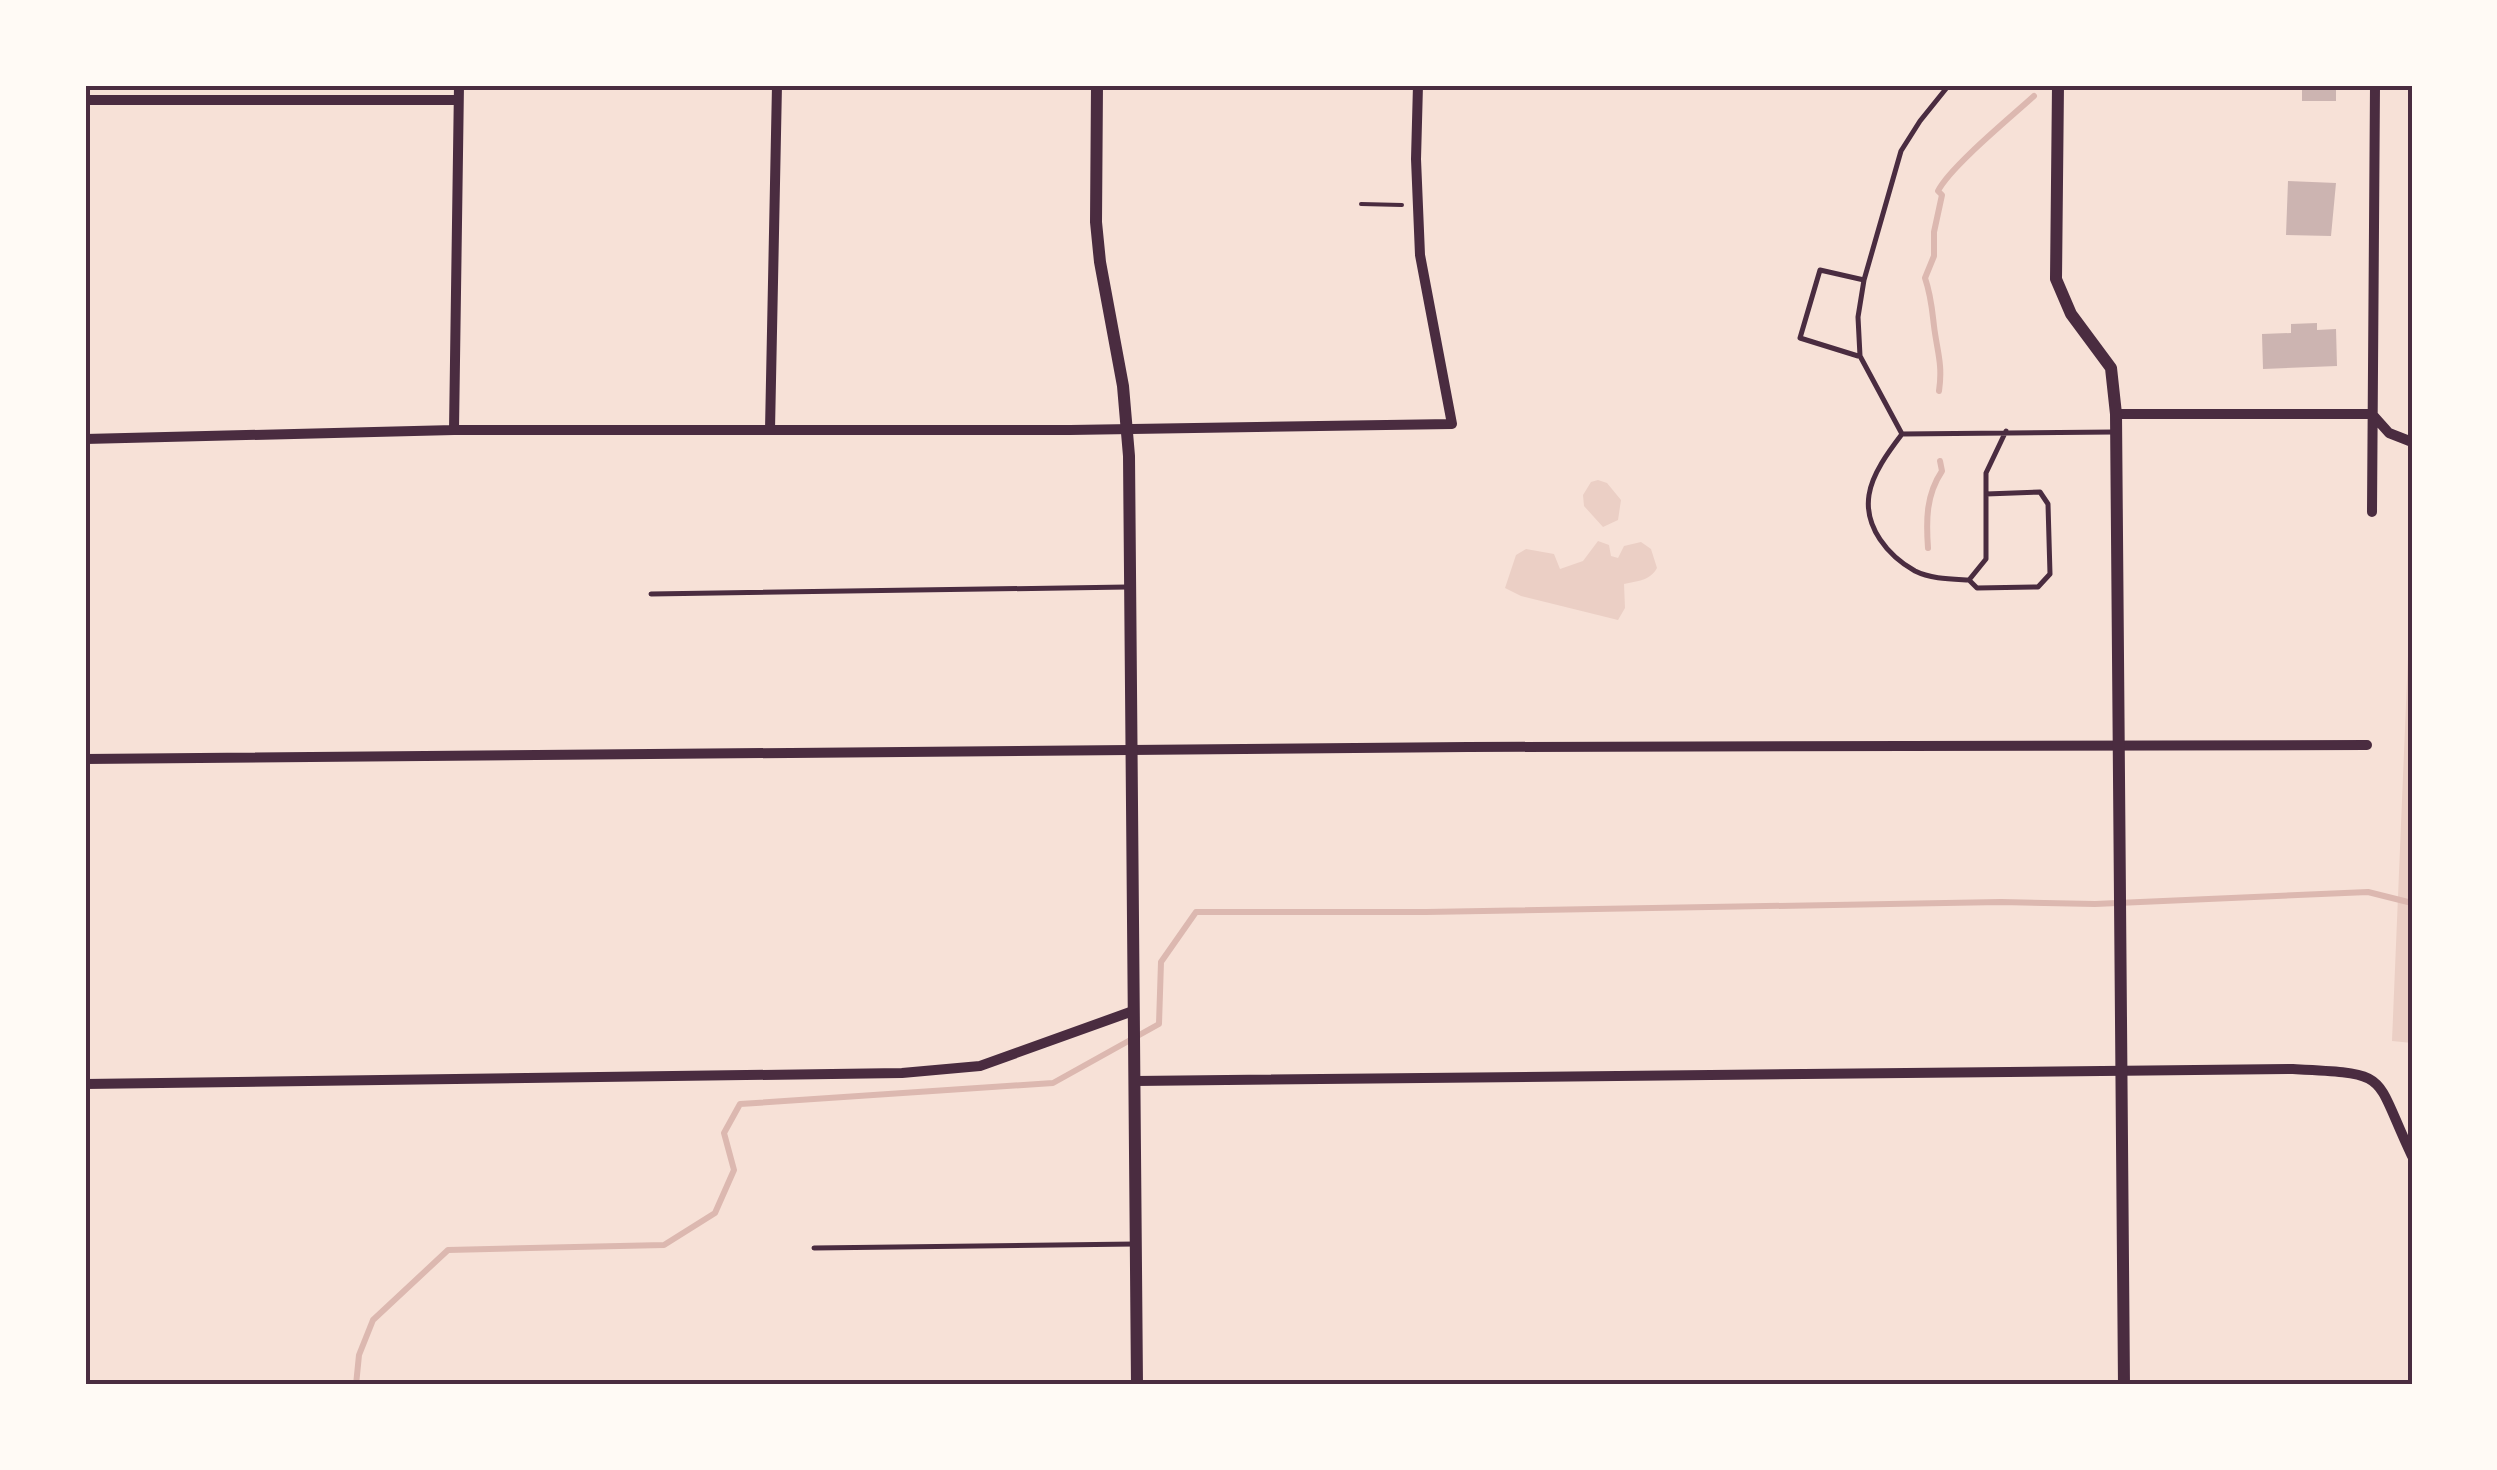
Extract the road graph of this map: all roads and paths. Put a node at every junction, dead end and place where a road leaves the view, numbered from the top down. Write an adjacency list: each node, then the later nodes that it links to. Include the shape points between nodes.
1 (459, 85): 9 (street)
2 (777, 85): 17 (street)
3 (1097, 85): 18 (street, via 1097,235)
4 (1418, 85): 11 (street)
5 (1948, 85): 12 (lane, via 1901,151)
6 (2058, 85): 14 (street, via 2056,279 2070,314 2111,368)
7 (2376, 85): 15 (street)
8 (85, 100): 9 (street)
9 (458, 100): 16 (street)
10 (1361, 204): 11 (path)
11 (1417, 206): 18 (street, via 1424,283 1452,424)
12 (1864, 280): 13 (lane); 13 (lane, via 1820,270 1800,338)
13 (1860, 356): 21 (lane)
14 (2116, 414): 15 (street); 20 (street)
15 (2372, 414): 23 (street, via 2388,433); 25 (street)
16 (454, 430): 17 (street); 22 (street)
17 (770, 430): 18 (street)
18 (1126, 430): 27 (street)
19 (2006, 431): 20 (lane); 21 (lane); 24 (lane, via 1986,472)
20 (2116, 432): 30 (street)
21 (1902, 434): 26 (lane, via 1868,494 1870,522 1882,545 1916,571)
22 (85, 439)
23 (2412, 442)
24 (1986, 494): 26 (lane, via 1986,560); 26 (lane, via 2040,492 2048,504 2050,574 2038,587 1977,588)
25 (2372, 512)
26 (1969, 580)
27 (1130, 587): 28 (lane); 31 (street)
28 (650, 594)
29 (2367, 745): 30 (street)
30 (2117, 746): 31 (street); 34 (street)
31 (1131, 751): 32 (street); 33 (street)
32 (85, 759)
33 (1133, 1011): 35 (street); 36 (street, via 960,1070)
34 (2122, 1072): 35 (street); 37 (street, via 2356,1072 2382,1088); 41 (street)
35 (1134, 1081): 38 (street)
36 (85, 1084)
37 (2412, 1156)
38 (1135, 1244): 39 (lane); 40 (street)
39 (814, 1248)
40 (1138, 1385)
41 (2124, 1385)

